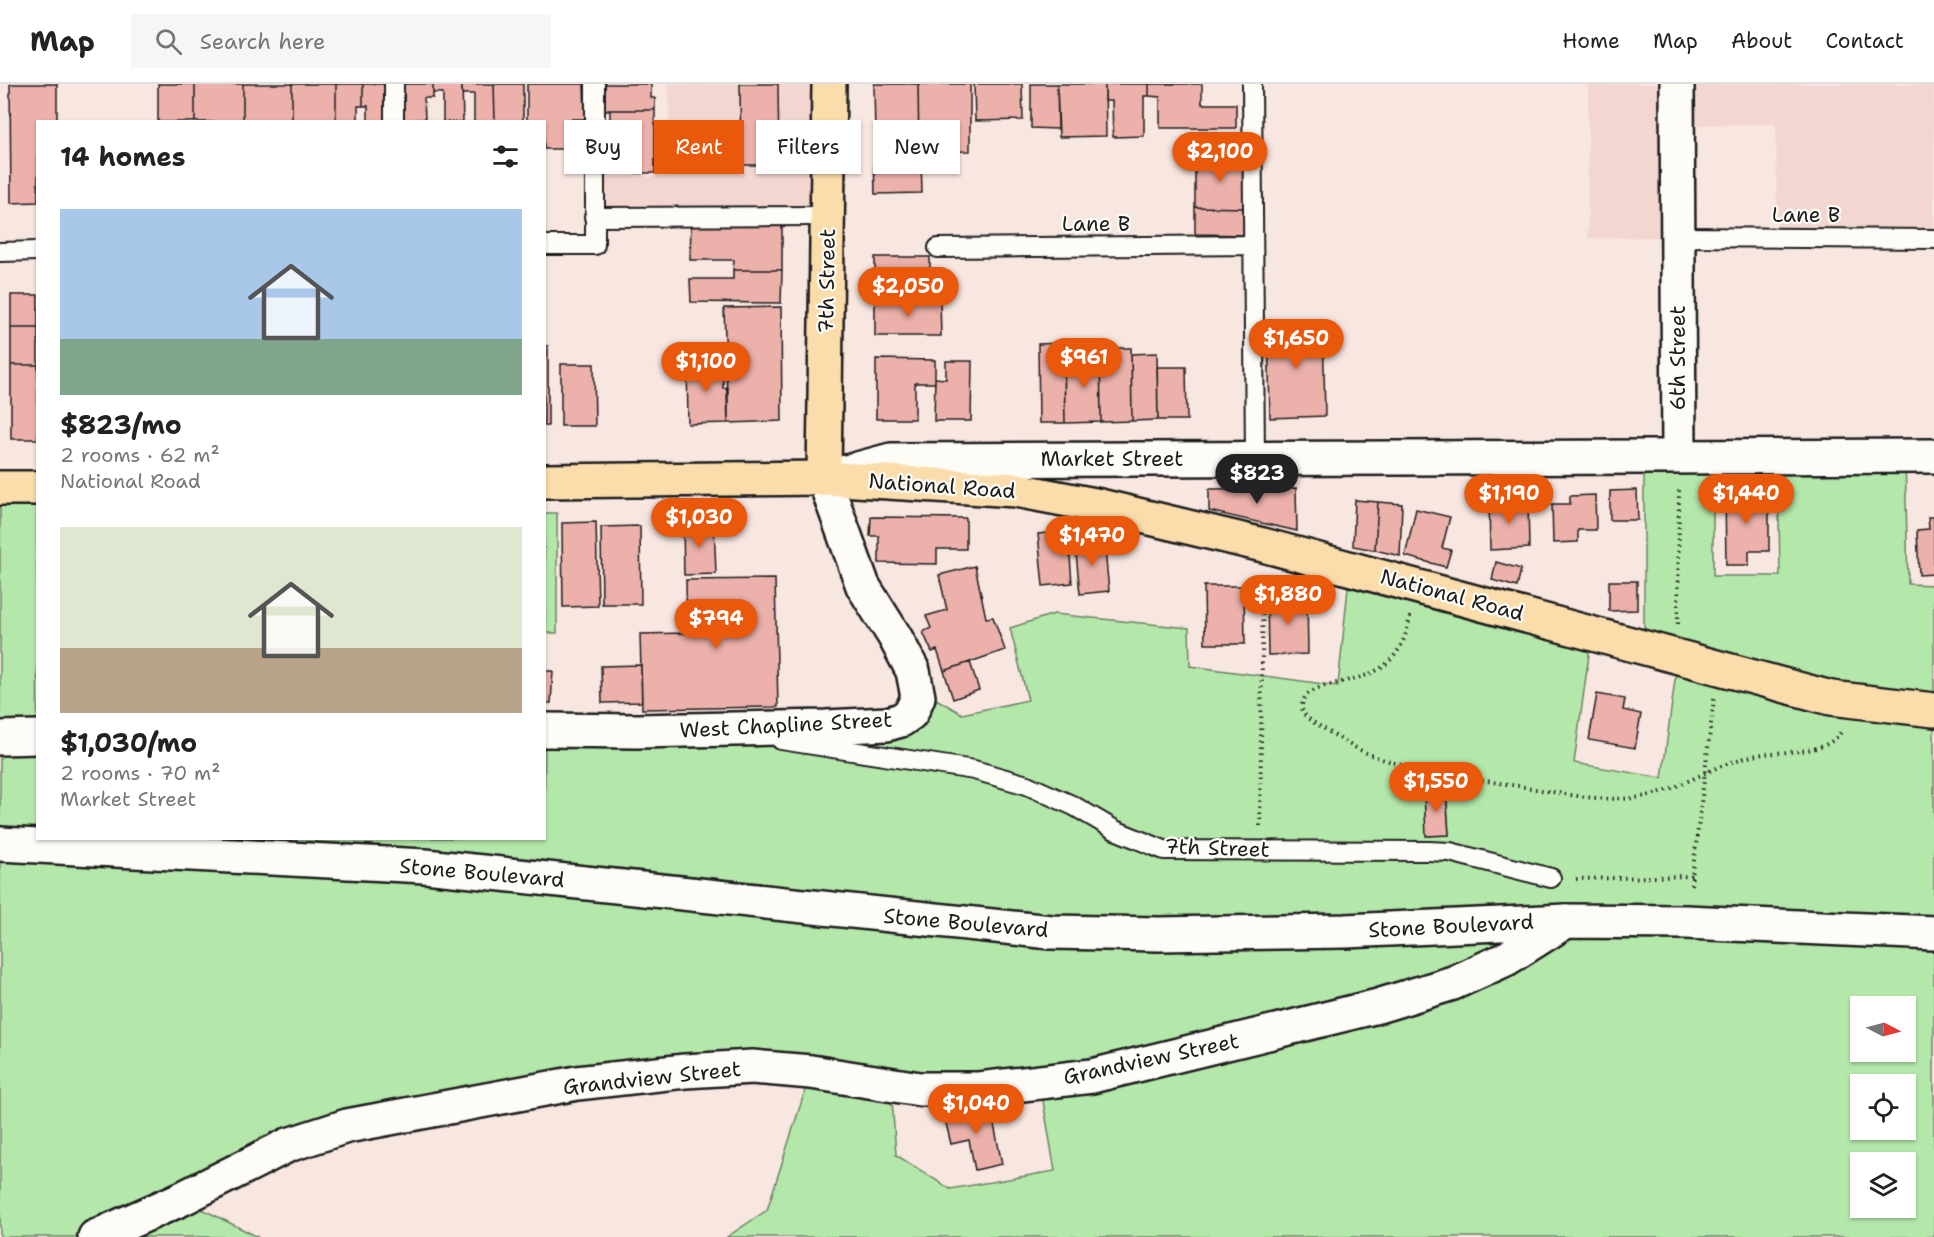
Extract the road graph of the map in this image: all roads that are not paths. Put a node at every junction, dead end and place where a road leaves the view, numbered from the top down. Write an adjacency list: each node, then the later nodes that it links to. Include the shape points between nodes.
1 (394, 84): 6 (lane)
2 (595, 84): 8 (lane)
3 (829, 84): 7 (main road, 7th Street)
4 (1252, 84): 12 (lane)
5 (1677, 84): 9 (street, 6th Street)
6 (394, 120)
7 (828, 216): 8 (lane); 19 (main road, 7th Street)
8 (594, 217): 11 (lane, via 595,245)
9 (1677, 237): 10 (lane, Lane B); 16 (street, 6th Street)
10 (1934, 239)
11 (546, 245)
12 (1253, 245): 13 (lane, Lane B); 18 (lane)
13 (938, 248)
14 (36, 251): 15 (lane)
15 (0, 252)
16 (1679, 456): 17 (street, Market Street); 18 (street, Market Street)
17 (1934, 456)
18 (1255, 458): 19 (street, Market Street, via 891,460)
19 (824, 478): 20 (main road, Market Street); 23 (main road, National Road, via 1016,490 1100,506 1263,545 1831,698); 25 (street, West Chapline Street, via 863,586 913,671 918,697 915,707 901,720 887,724)
20 (546, 481)
21 (0, 488): 22 (main road)
22 (36, 488)
23 (1934, 710)
24 (546, 730): 25 (street, West Chapline Street)
25 (722, 730): 29 (lane, 7th Street, via 974,770 1027,785 1164,850 1450,852)
26 (36, 737): 27 (street)
27 (0, 738)
28 (5, 850): 30 (street, Stone Boulevard, via 425,866 1051,932 1345,931)
29 (1551, 878)
30 (1566, 921): 31 (street, Stone Boulevard); 32 (street, Grandview Street, via 1506,959 1453,983 1378,1006 1092,1076 979,1089 920,1089 752,1067 685,1071 577,1083 347,1126 288,1145)
31 (1934, 933)
32 (95, 1237)

